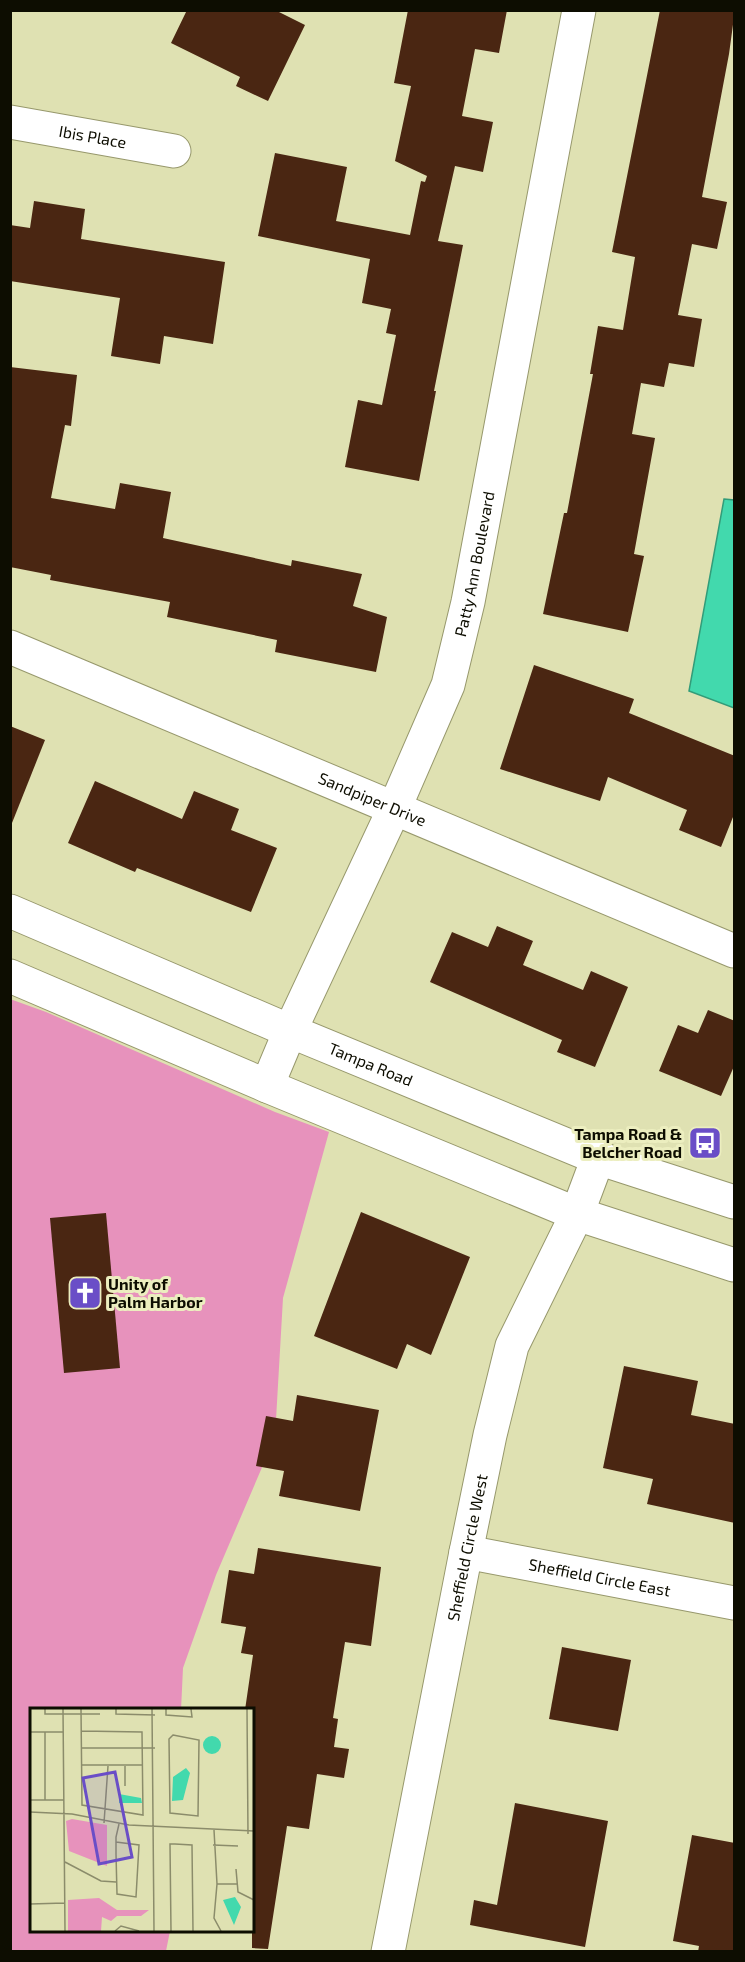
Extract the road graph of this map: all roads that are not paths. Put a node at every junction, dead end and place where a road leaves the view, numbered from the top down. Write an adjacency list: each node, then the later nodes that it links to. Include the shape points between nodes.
1 (579, 10): 5 (street, Patty Ann Boulevard, via 468,602 448,685)
2 (10, 122): 3 (street, Ibis Place)
3 (174, 151)
4 (10, 647): 5 (street, Sandpiper Drive)
5 (395, 807): 7 (street, Sandpiper Drive); 9 (street, Patty Ann Boulevard)
6 (10, 911): 9 (street, Tampa Road)
7 (735, 951)
8 (10, 976): 10 (street)
9 (290, 1031): 10 (street, Patty Ann Boulevard); 11 (street, Tampa Road)
10 (267, 1086): 13 (street)
11 (598, 1158): 12 (street, Tampa Road); 13 (street, Sheffield Circle West)
12 (735, 1202)
13 (578, 1214): 14 (street); 15 (street, Sheffield Circle West, via 512,1346)
14 (735, 1265)
15 (466, 1552): 16 (street, Sheffield Circle East); 17 (street, Sheffield Circle West)
16 (735, 1603)
17 (388, 1952)

